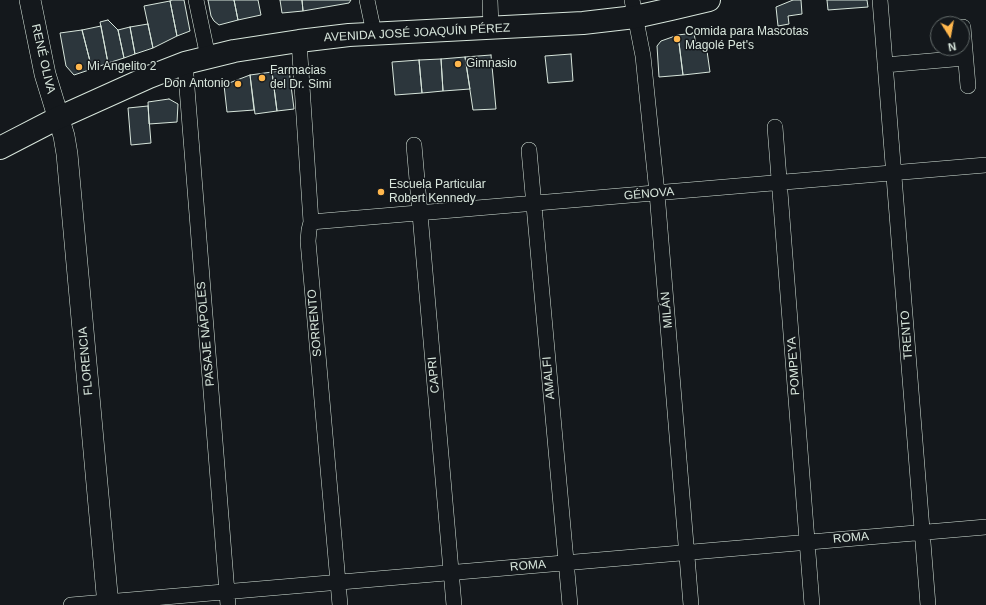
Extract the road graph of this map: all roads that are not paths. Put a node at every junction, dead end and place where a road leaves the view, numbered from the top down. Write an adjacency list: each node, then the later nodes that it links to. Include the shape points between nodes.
1 (30, 0): 16 (street, RENÉ OLIVA, via 45,74)
2 (196, 0): 11 (street)
3 (367, 0): 9 (street)
4 (490, 0): 8 (street)
5 (709, 0): 7 (main road, AVENIDA JOSÉ JOAQUÍN PÉREZ, via 688,5)
6 (880, 0): 14 (street, TRENTO)
7 (634, 8): 8 (main road, AVENIDA JOSÉ JOAQUÍN PÉREZ, via 583,23); 24 (street, MILÁN, via 643,56)
8 (491, 28): 9 (main road, AVENIDA JOSÉ JOAQUÍN PÉREZ)
9 (374, 33): 10 (main road, AVENIDA JOSÉ JOAQUÍN PÉREZ)
10 (299, 41): 11 (main road, AVENIDA JOSÉ JOAQUÍN PÉREZ); 27 (street, SORRENTO)
11 (208, 57): 13 (main road, AVENIDA JOSÉ JOAQUÍN PÉREZ)
12 (965, 58): 14 (street); 15 (street)
13 (185, 63): 16 (main road, AVENIDA JOSÉ JOAQUÍN PÉREZ, via 131,84); 35 (street, PASAJE NÁPOLES)
14 (886, 65): 22 (street, TRENTO)
15 (968, 86)
16 (58, 118): 19 (main road, AVENIDA JOSÉ JOAQUÍN PÉREZ); 36 (street, FLORENCIA, via 67,154)
17 (775, 126): 23 (street, POMPEYA)
18 (414, 145): 26 (street, CAPRI)
19 (0, 148)
20 (529, 150): 25 (street, AMALFI)
21 (986, 165): 22 (street, GÉNOVA)
22 (894, 173): 23 (street, GÉNOVA); 29 (street, TRENTO)
23 (780, 183): 24 (street, GÉNOVA); 30 (street, POMPEYA)
24 (657, 193): 25 (street, GÉNOVA); 31 (street, MILÁN)
25 (534, 203): 26 (street, GÉNOVA); 32 (street, AMALFI)
26 (420, 213): 27 (street, GÉNOVA); 33 (street, CAPRI)
27 (311, 222): 34 (street, SORRENTO, via 308,240)
28 (986, 527): 29 (street, ROMA)
29 (922, 532): 30 (street, ROMA); 43 (street, TRENTO)
30 (808, 542): 31 (street, ROMA); 42 (street, POMPEYA)
31 (687, 552): 32 (street, ROMA); 41 (street, MILÁN)
32 (566, 562): 33 (street, ROMA); 40 (street, AMALFI)
33 (452, 572): 34 (street, ROMA); 39 (street, CAPRI)
34 (338, 582): 35 (street, ROMA); 38 (street, SORRENTO)
35 (227, 598): 36 (street, ROMA)
36 (108, 604): 37 (street, ROMA)
37 (71, 605)
38 (340, 605)
39 (454, 605)
40 (570, 605)
41 (691, 605)
42 (812, 605)
43 (928, 605)

